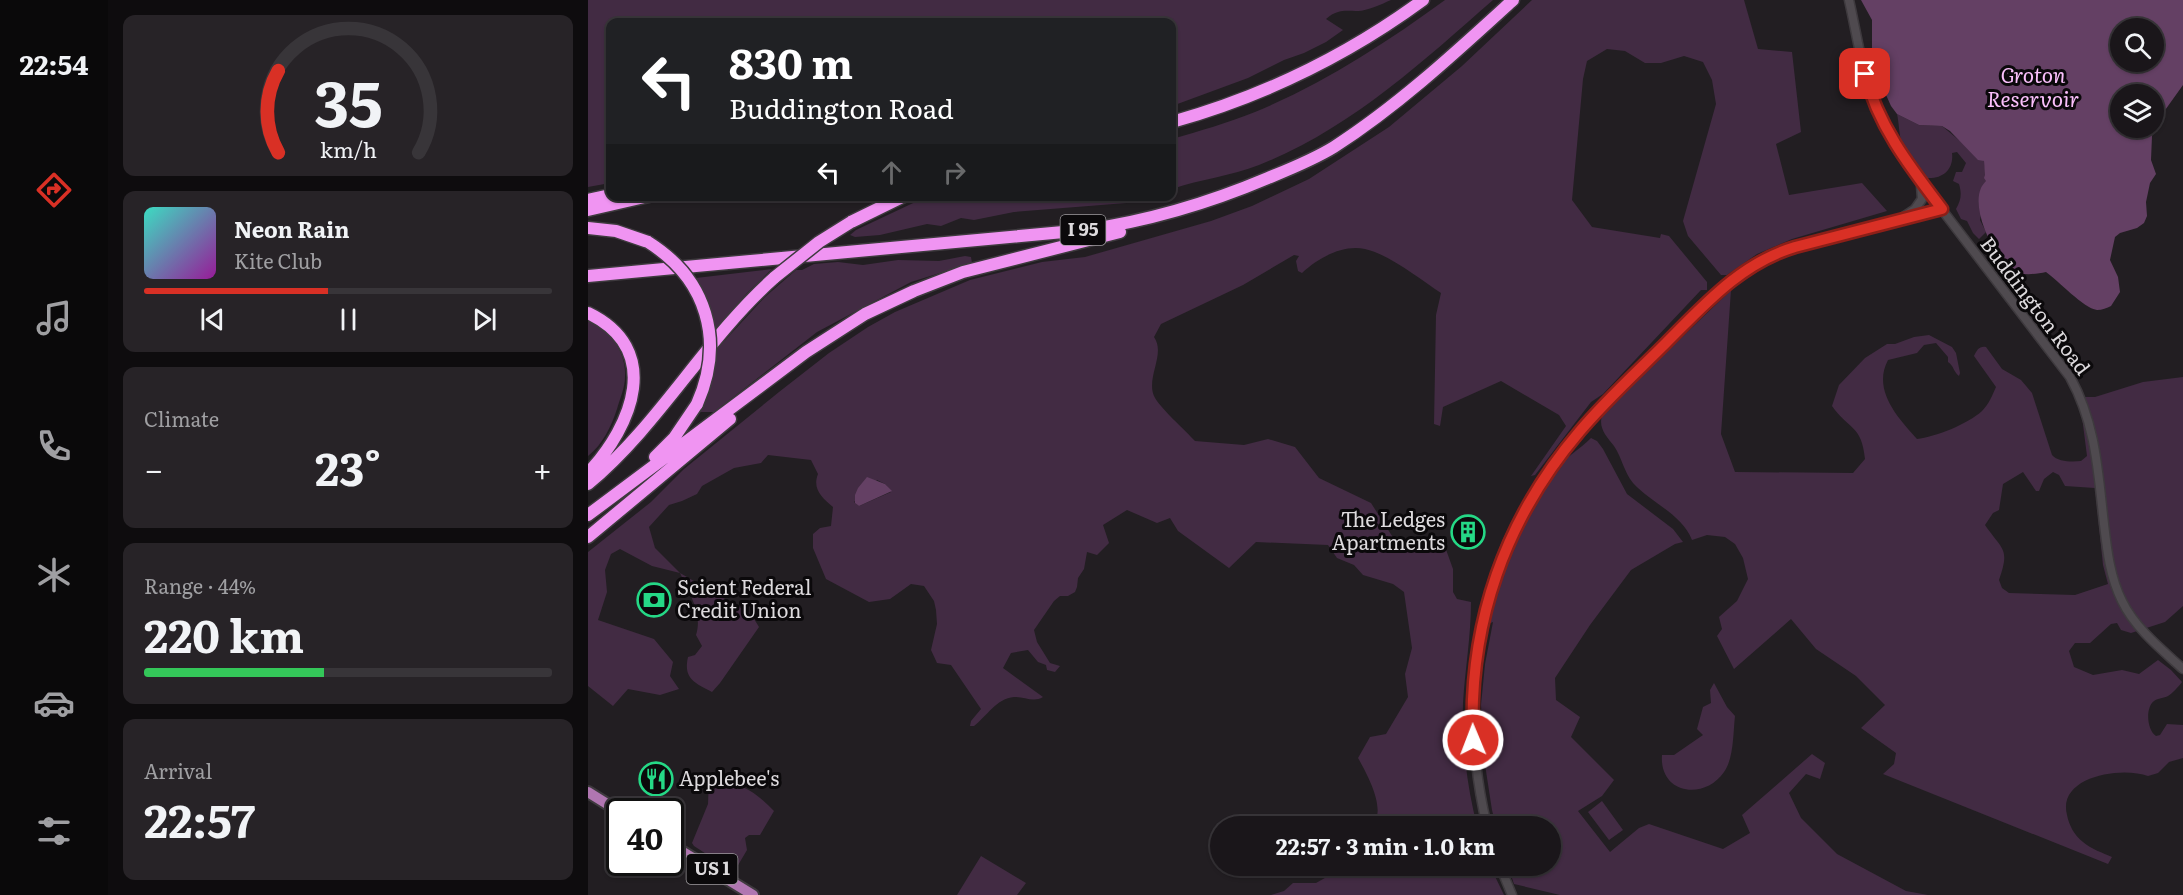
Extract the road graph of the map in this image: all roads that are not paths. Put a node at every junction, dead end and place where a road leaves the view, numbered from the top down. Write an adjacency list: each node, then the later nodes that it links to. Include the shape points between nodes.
1 (1423, 0): 4 (highway, via 1301,72 1217,108)
2 (1513, 0): 5 (highway, I 95, via 1394,104)
3 (1849, 0): 6 (street, Buddington Road, via 1874,105)
4 (1176, 121)
5 (1302, 164): 15 (highway, I 95, via 1204,203 1108,227); 17 (highway, via 1242,193 1169,220 963,272)
6 (1919, 179): 11 (street, Buddington Road); 13 (street, via 1922,199)
7 (606, 196): 8 (highway)
8 (588, 200)
9 (627, 201): 12 (highway)
10 (894, 201): 19 (highway, bridge, via 819,242 775,277 732,321 647,426)
11 (1942, 209): 13 (street); 22 (street, Buddington Road, via 2083,399 2094,441 2113,578 2130,616)
12 (588, 210)
13 (1897, 221): 25 (street, via 1781,252 1737,276 1588,422 1537,487 1498,569 1478,645 1473,722)
14 (588, 228): 20 (highway, bridge, via 616,231 648,242 678,266 692,283 704,309 711,351 708,376 684,426 665,448)
15 (588, 276)
16 (588, 313): 18 (highway, via 623,339 631,354 634,374 625,416)
17 (865, 314): 20 (highway, via 806,352); 21 (highway, via 830,338)
18 (588, 473)
19 (588, 484)
20 (588, 515)
21 (588, 537)
22 (2183, 669)
23 (588, 792): 24 (main road)
24 (606, 803)
25 (1485, 816)
26 (684, 853): 28 (main road, US 1)
27 (1504, 876): 29 (street)
28 (753, 895)
29 (1512, 895)

